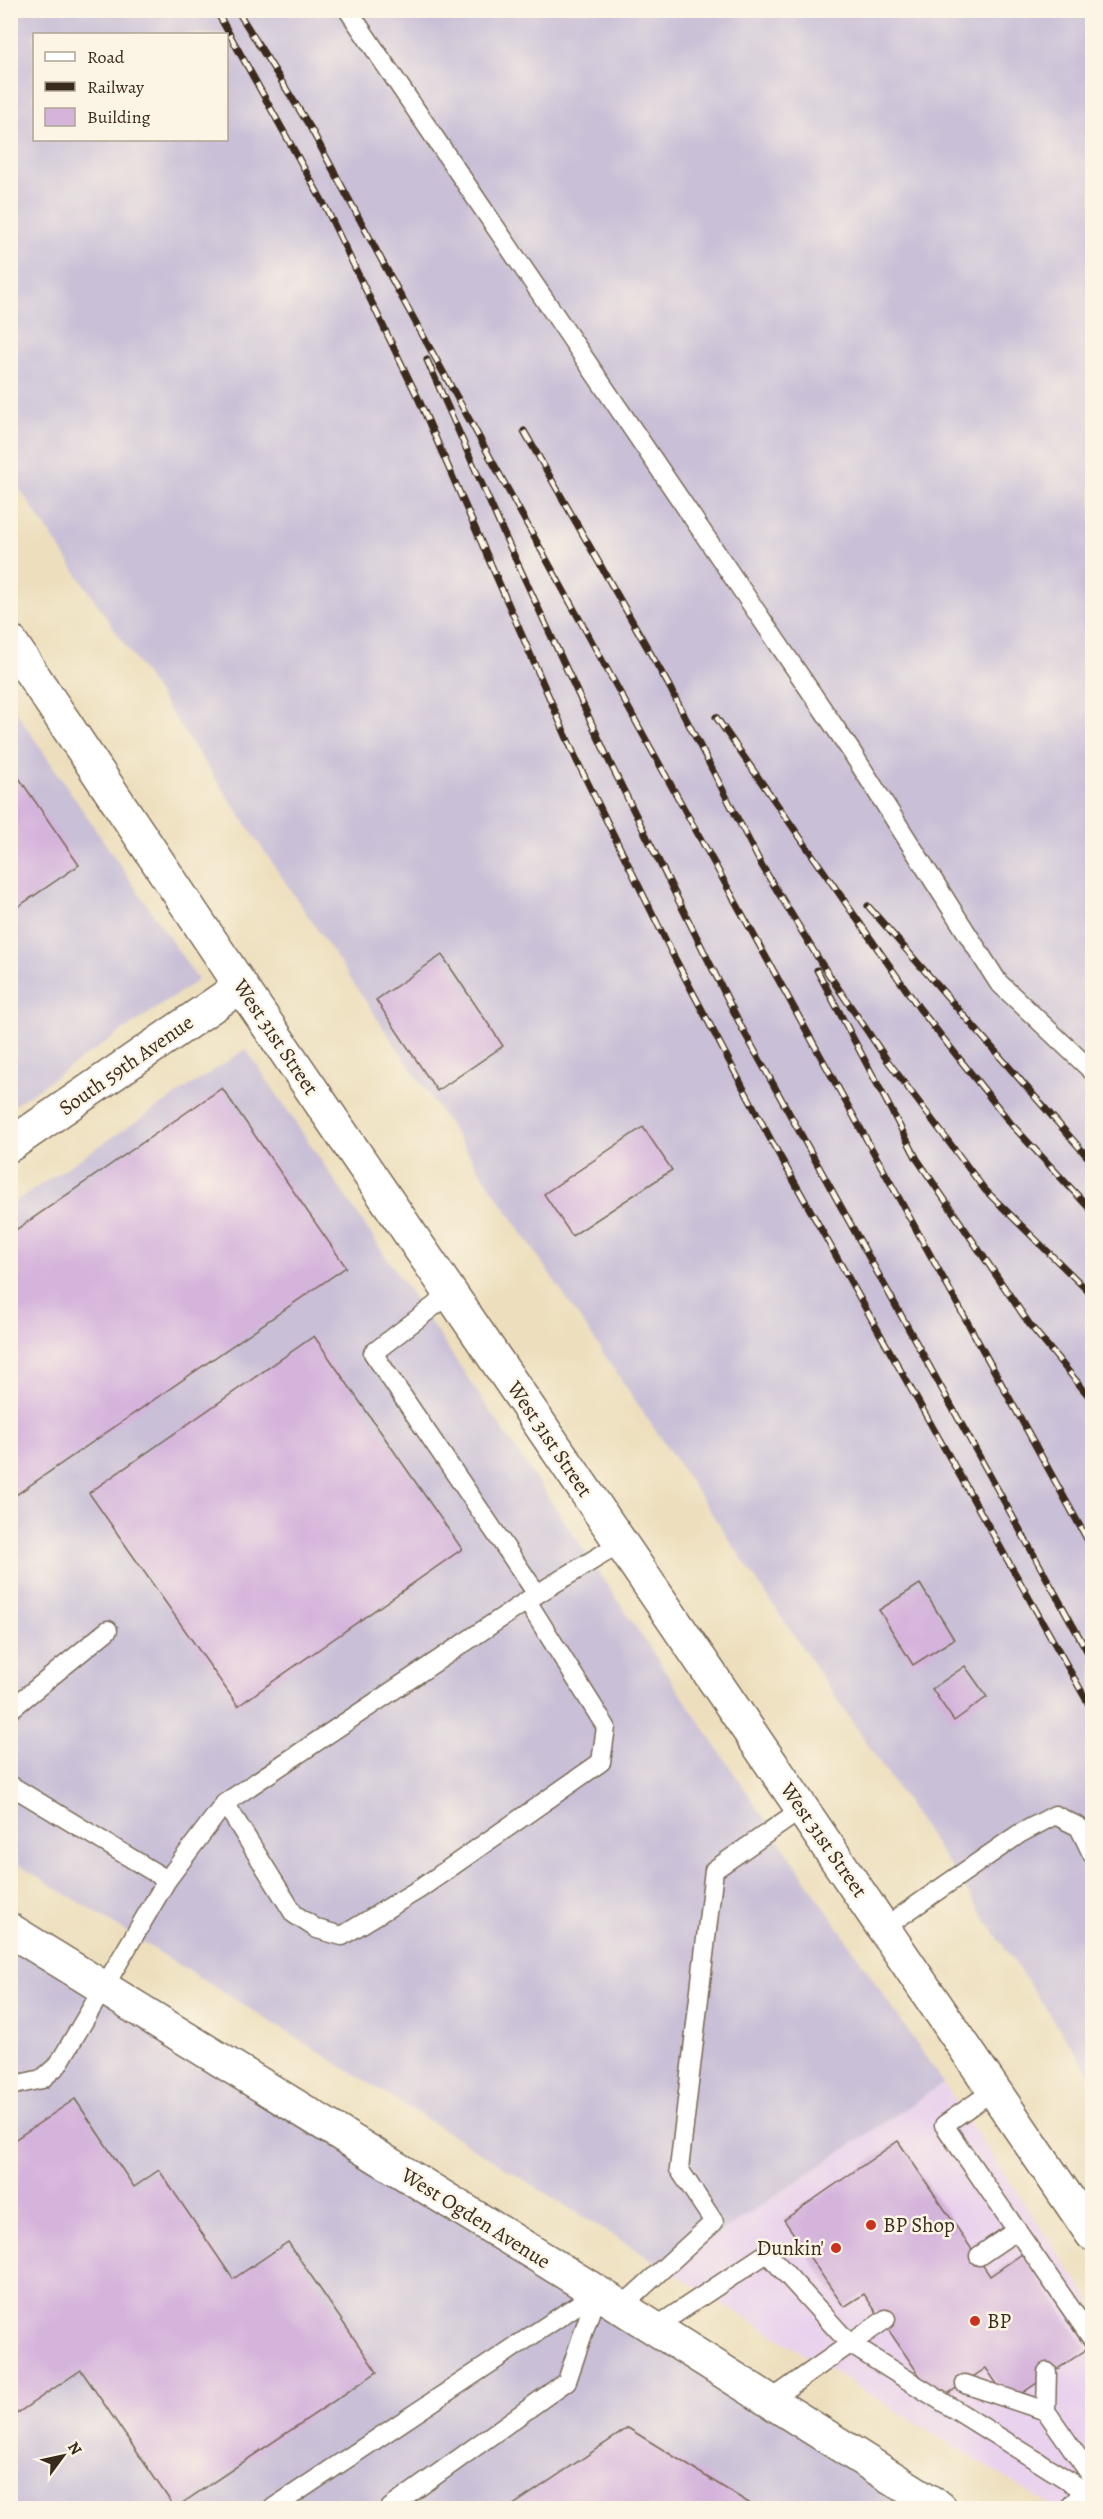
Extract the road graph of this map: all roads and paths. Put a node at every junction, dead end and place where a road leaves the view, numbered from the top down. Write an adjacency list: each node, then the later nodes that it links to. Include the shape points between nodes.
1 (348, 10): 4 (lane, via 851,752 998,982)
2 (10, 641): 3 (street, West 31st Street)
3 (241, 986): 5 (street, South 59th Avenue); 6 (street, West 31st Street)
4 (1092, 1071)
5 (10, 1145)
6 (451, 1293): 7 (street, West 31st Street); 8 (lane, via 373,1353)
7 (621, 1542): 8 (lane); 13 (street, West 31st Street)
8 (532, 1597): 12 (lane); 12 (lane, via 606,1727 601,1762 420,1888 342,1936 317,1929 294,1914)
9 (108, 1630): 10 (lane)
10 (10, 1710)
11 (10, 1785): 16 (lane)
12 (225, 1803): 16 (lane)
13 (802, 1809): 17 (street, West 31st Street); 25 (lane, via 714,1870 679,2169 714,2222)
14 (1086, 1825): 15 (lane); 17 (lane, via 1055,1815 1019,1834)
15 (1092, 1854)
16 (167, 1880): 19 (lane)
17 (885, 1927): 21 (street, West 31st Street)
18 (10, 1930): 19 (street, West Ogden Avenue)
19 (103, 1988): 20 (lane, via 58,2065 42,2079); 25 (street, West Ogden Avenue)
20 (10, 2086)
21 (994, 2090): 22 (lane, via 944,2126); 23 (street, West 31st Street)
22 (1017, 2230): 24 (lane); 28 (lane)
23 (1092, 2234)
24 (979, 2256)
25 (609, 2300): 27 (street, West Ogden Avenue); 35 (lane); 36 (lane, via 567,2381)
26 (886, 2319): 29 (lane)
27 (654, 2328): 29 (lane, via 767,2253); 32 (street, West Ogden Avenue)
28 (1092, 2339)
29 (850, 2344): 32 (lane); 34 (lane)
30 (1047, 2372): 33 (lane)
31 (965, 2384): 33 (lane)
32 (769, 2401): 37 (street, West Ogden Avenue)
33 (1046, 2411): 34 (lane)
34 (1090, 2483): 38 (lane)
35 (273, 2508)
36 (390, 2508)
37 (939, 2508)
38 (1069, 2508)

